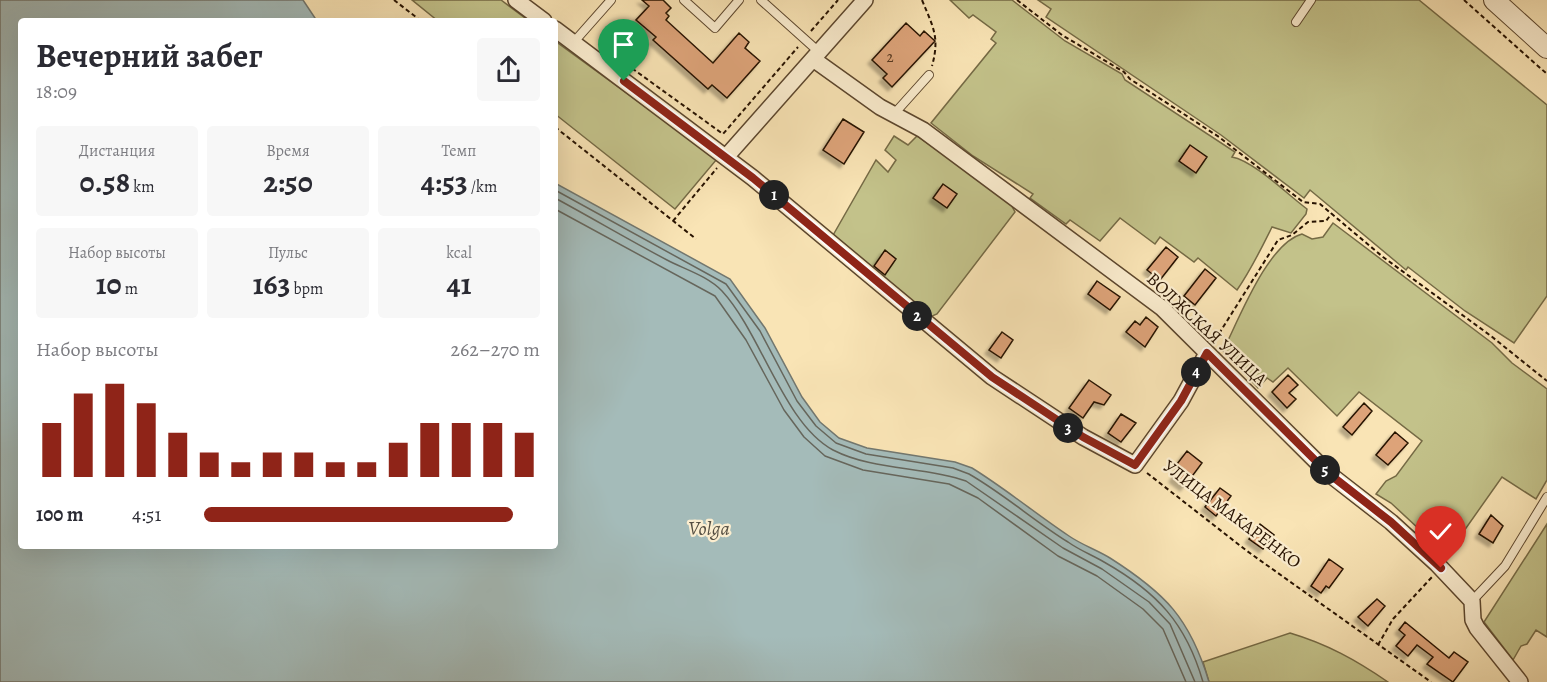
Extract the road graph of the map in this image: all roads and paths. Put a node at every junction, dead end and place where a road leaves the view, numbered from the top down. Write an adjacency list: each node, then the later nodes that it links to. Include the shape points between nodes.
1 (394, 0): 14 (path)
2 (516, 0): 15 (street)
3 (611, 0): 19 (lane)
4 (684, 0): 5 (lane, via 715,28)
5 (739, 0)
6 (761, 0): 18 (lane)
7 (838, 0): 18 (path)
8 (866, 0): 21 (street)
9 (922, 0): 24 (path, via 938,45)
10 (1017, 0): 29 (path, via 1062,35 1219,137 1303,202 1320,204)
11 (1311, 0): 16 (lane)
12 (1464, 0): 23 (path)
13 (1494, 0): 20 (street)
14 (417, 18)
15 (540, 18)
16 (1296, 22)
17 (558, 31): 19 (street, УЛИЦА МАКАРЕНКО)
18 (804, 40): 21 (lane); 22 (path, via 723,134)
19 (573, 43): 27 (street, УЛИЦА МАКАРЕНКО)
20 (1547, 48)
21 (816, 55): 25 (street, ВОЛЖСКАЯ УЛИЦА); 27 (street)
22 (620, 59)
23 (1547, 74)
24 (929, 75): 25 (lane)
25 (894, 114): 32 (street, ВОЛЖСКАЯ УЛИЦА, via 923,130 1127,281 1162,308)
26 (558, 130): 30 (path)
27 (726, 157): 34 (street, УЛИЦА МАКАРЕНКО, via 992,377 1083,437)
28 (707, 180): 30 (path)
29 (1332, 213): 32 (path, via 1326,221 1308,222 1292,236 1278,240); 33 (path, via 1383,257)
30 (673, 221): 31 (path)
31 (696, 239)
32 (1207, 353): 34 (street, via 1181,401); 36 (street, ВОЛЖСКАЯ УЛИЦА, via 1328,473 1391,522)
33 (1547, 381)
34 (1135, 465): 38 (path, УЛИЦА МАКАРЕНКО)
35 (1547, 497): 37 (lane, via 1505,566)
36 (1441, 568): 37 (street, ВОЛЖСКАЯ УЛИЦА); 38 (path, via 1393,619)
37 (1472, 601): 40 (street, via 1477,628)
38 (1378, 645): 39 (path, УЛИЦА МАКАРЕНКО)
39 (1431, 682)
40 (1520, 682)

